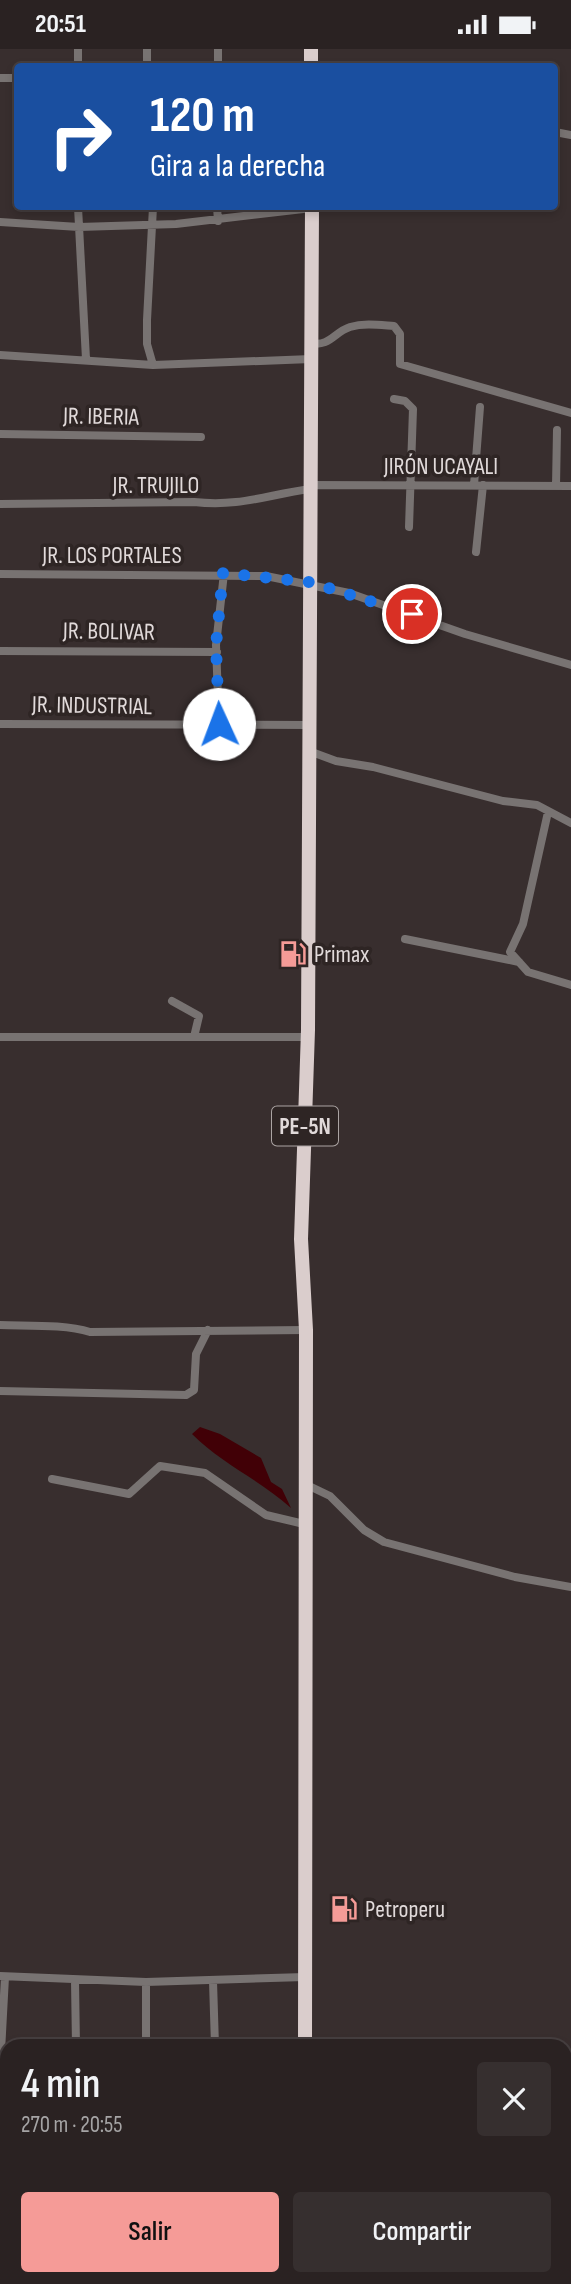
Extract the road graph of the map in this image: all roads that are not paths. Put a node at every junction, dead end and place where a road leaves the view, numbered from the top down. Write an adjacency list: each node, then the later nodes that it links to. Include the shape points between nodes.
1 (78, 210): 9 (street)
2 (153, 210): 8 (street)
3 (217, 210): 6 (street)
4 (292, 210): 6 (street)
5 (312, 210): 10 (highway, PE-5N)
6 (218, 221): 8 (street)
7 (0, 222): 9 (street)
8 (153, 224): 9 (street); 14 (street, via 147,344)
9 (79, 226): 12 (street)
10 (311, 344): 13 (highway, PE-5N); 17 (street, via 328,343 345,328 360,324 394,326 400,334 400,364)
11 (0, 355): 12 (street)
12 (86, 359): 14 (street)
13 (311, 359): 14 (street); 25 (highway, PE-5N)
14 (153, 365)
15 (394, 399): 21 (street, via 413,409)
16 (480, 407): 22 (street)
17 (571, 413)
18 (556, 430): 23 (street)
19 (0, 434): 20 (street, JR. IBERIA)
20 (201, 437)
21 (410, 484): 22 (street, JIRÓN UCAYALI); 25 (street, JIRÓN UCAYALI); 27 (street)
22 (479, 485): 23 (street, JIRÓN UCAYALI); 28 (street)
23 (556, 486): 24 (street, JIRÓN UCAYALI)
24 (571, 486)
25 (310, 487): 26 (street, JR. TRUJILO, via 251,503 222,505); 31 (highway, PE-5N)
26 (0, 504)
27 (409, 527)
28 (476, 552)
29 (223, 573): 30 (street, JR. LOS PORTALES); 31 (street, JR. LOS PORTALES); 33 (street)
30 (0, 574)
31 (309, 582): 34 (street, JR. LOS PORTALES); 37 (highway, PE-5N)
32 (0, 651): 33 (street, JR. BOLIVAR)
33 (216, 652): 36 (street)
34 (571, 665)
35 (0, 723): 36 (street, JR. INDUSTRIAL)
36 (219, 724): 37 (street, JR. INDUSTRIAL)
37 (309, 725): 38 (highway, PE-5N)
38 (309, 751): 39 (street, via 503,801 537,805); 47 (highway, PE-5N)
39 (548, 812): 40 (street); 42 (street, via 523,924 510,952)
40 (571, 823)
41 (405, 939): 42 (street)
42 (519, 962): 43 (street, via 528,972)
43 (571, 985)
44 (172, 1000): 46 (street, via 201,1016)
45 (0, 1037): 46 (street)
46 (194, 1037): 47 (street)
47 (308, 1037): 50 (highway, PE-5N, via 302,1227)
48 (0, 1325): 49 (street, via 71,1326 90,1332)
49 (208, 1330): 50 (street); 51 (street, via 197,1355 194,1390 186,1395)
50 (306, 1330): 53 (highway, PE-5N)
51 (0, 1391)
52 (52, 1479): 54 (street, via 129,1494 160,1467 205,1473 266,1515)
53 (305, 1484): 54 (highway, PE-5N); 55 (street, via 330,1496 364,1530 384,1542)
54 (304, 1524): 57 (highway, PE-5N)
55 (571, 1587)
56 (2, 1976): 58 (street); 61 (street)
57 (305, 1977): 59 (street); 66 (highway, PE-5N)
58 (75, 1981): 60 (street); 63 (street)
59 (213, 1981): 60 (street); 65 (street)
60 (146, 1982): 64 (street)
61 (2, 2002): 62 (street)
62 (0, 2039)
63 (76, 2039)
64 (146, 2039)
65 (215, 2039)
66 (305, 2039)
67 (0, 2041): 68 (street)
68 (0, 2070)

